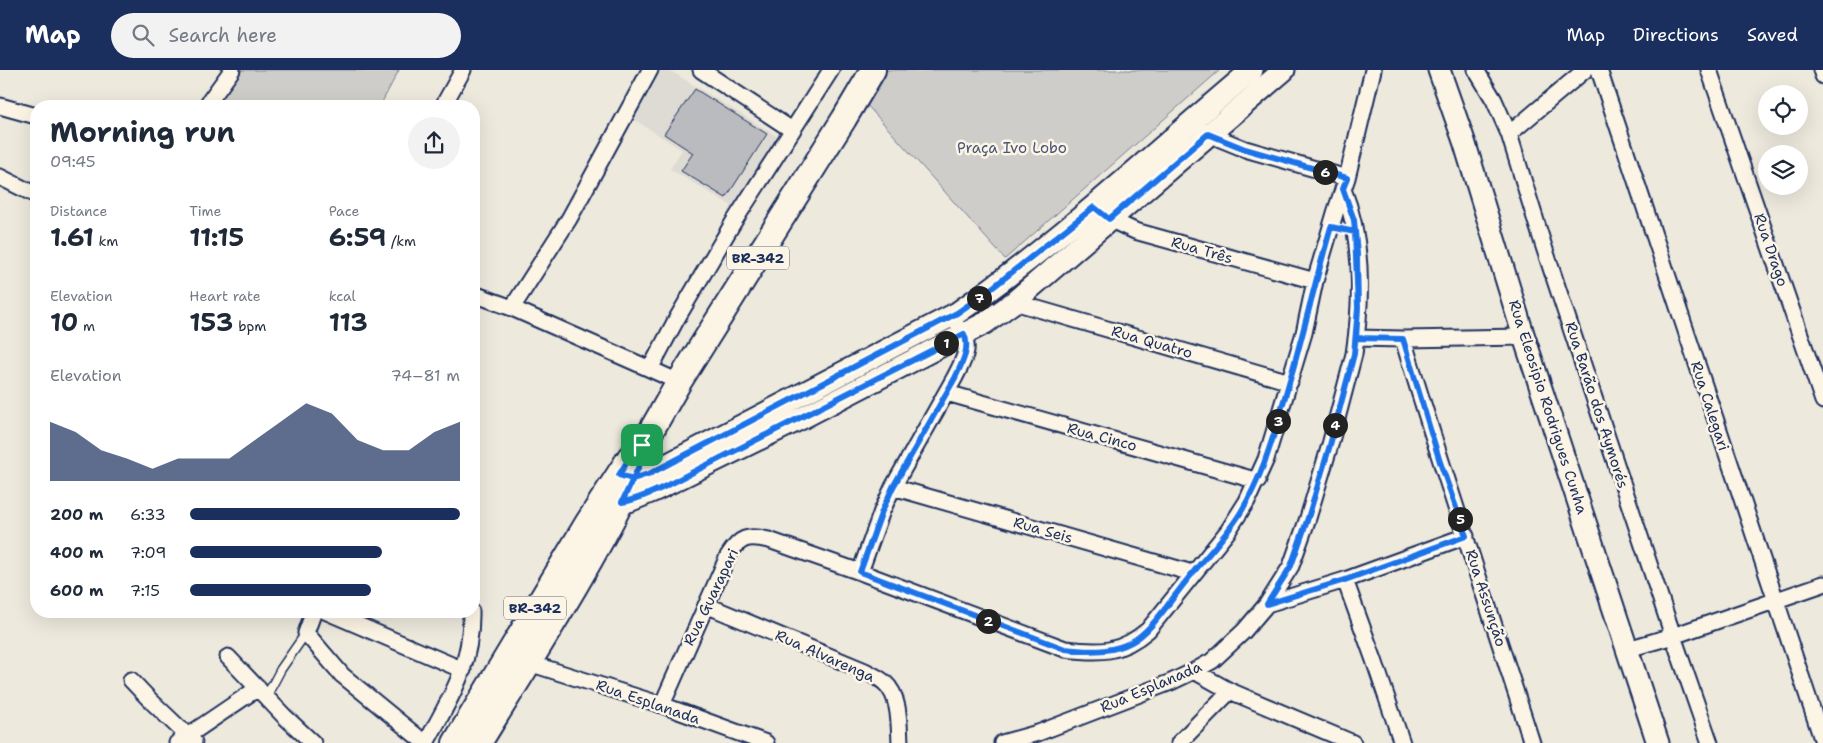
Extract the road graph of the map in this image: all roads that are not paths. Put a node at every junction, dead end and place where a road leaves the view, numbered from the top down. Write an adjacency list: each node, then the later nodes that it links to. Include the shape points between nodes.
1 (232, 70): 17 (street)
2 (462, 70): 18 (street)
3 (650, 70): 34 (street, via 569,218)
4 (701, 70): 22 (street)
5 (831, 70): 22 (street)
6 (872, 70): 41 (main road, BR-342)
7 (1252, 70): 21 (street)
8 (1284, 70): 23 (street)
9 (1373, 70): 26 (street, Rua Guarapari)
10 (1439, 70): 37 (street, Rua Eleosipio Rodrigues Cunha, via 1473,168)
11 (1476, 70): 24 (street, Rua Barão dos Aymorés)
12 (1585, 70): 24 (street)
13 (1599, 70): 54 (street, Rua Calegari)
14 (1709, 70): 44 (street, Rua Drago)
15 (1821, 70): 16 (street)
16 (1823, 76)
17 (210, 100)
18 (446, 100)
19 (0, 106): 20 (street)
20 (30, 114)
21 (1190, 122): 23 (street); 28 (street)
22 (792, 130): 40 (street, via 733,223)
23 (1208, 134): 26 (street); 28 (street)
24 (1509, 134): 61 (street, Rua Barão dos Aymorés)
25 (0, 177): 27 (street)
26 (1345, 183): 29 (street, Rua Guarapari); 30 (street, Rua Esplanada)
27 (30, 192)
28 (1102, 213): 31 (street, Rua Três, via 1135,231); 33 (street); 35 (street)
29 (1331, 227): 30 (street); 31 (street, Rua Guarapari)
30 (1355, 232): 38 (street, Rua Esplanada)
31 (1315, 281): 42 (street, Rua Guarapari)
32 (480, 296): 34 (street)
33 (1014, 302): 36 (street, via 986,323); 42 (street, Rua Quatro)
34 (512, 308): 40 (street)
35 (951, 316): 36 (street); 45 (street, via 651,473)
36 (964, 334): 43 (street, via 966,350); 48 (street, via 703,467 637,498)
37 (1524, 337): 39 (street); 62 (street, Rua Eleosipio Rodrigues Cunha)
38 (1356, 338): 39 (street); 55 (street, Rua Esplanada, via 1308,518 1291,566)
39 (1403, 339): 49 (street, Rua Assunção)
40 (650, 369): 41 (street)
41 (679, 382): 45 (main road, BR-342, via 642,445 641,462)
42 (1290, 382): 46 (street, Rua Guarapari)
43 (947, 393): 46 (street, Rua Cinco); 47 (street)
44 (1823, 401)
45 (626, 477): 48 (main road, BR-342)
46 (1258, 481): 51 (street, Rua Guarapari, via 1236,520)
47 (893, 487): 50 (street); 51 (street, Rua Seis)
48 (613, 500): 64 (main road, BR-342, via 583,574); 75 (main road, BR-342, via 492,679)
49 (1466, 536): 52 (street); 83 (street, Rua Assunção)
50 (860, 572): 51 (street, Rua Guarapari, via 1046,643 1087,652 1122,648 1136,640 1148,630); 56 (street, Rua Guarapari, via 769,540 748,538 740,540 728,556)
51 (1192, 573)
52 (1345, 580): 55 (street); 82 (street)
53 (1823, 584): 54 (street)
54 (1775, 600): 61 (street); 72 (street, Rua Calegari)
55 (1267, 604): 66 (street, Rua Esplanada, via 1226,649)
56 (706, 605): 70 (street, Rua Guarapari); 78 (street, Rua Alvarenga, via 865,671 886,684 896,707)
57 (311, 618): 60 (street)
58 (341, 618): 65 (street)
59 (471, 618): 65 (street, via 472,632)
60 (306, 633): 69 (lane); 74 (street, via 342,675)
61 (1673, 636): 62 (street); 85 (street, Rua Barão dos Aymorés)
62 (1628, 649): 84 (street, Rua Eleosipio Rodrigues Cunha)
63 (228, 657): 69 (street)
64 (529, 663): 70 (street, Rua Esplanada); 76 (main road, BR-342)
65 (463, 670): 74 (street)
66 (1194, 672): 68 (street); 79 (street, Rua Esplanada, via 1038,733)
67 (131, 680): 71 (street)
68 (1230, 691): 80 (street); 81 (street)
69 (262, 692): 71 (street); 73 (street)
70 (662, 705): 77 (street, Rua Esplanada)
71 (187, 741)
72 (1823, 742)
73 (313, 743)
74 (426, 743)
75 (455, 743)
76 (479, 743)
77 (766, 743)
78 (900, 743)
79 (1002, 743)
80 (1179, 743)
81 (1353, 743)
82 (1402, 743)
83 (1532, 743)
84 (1658, 743)
85 (1710, 743)

